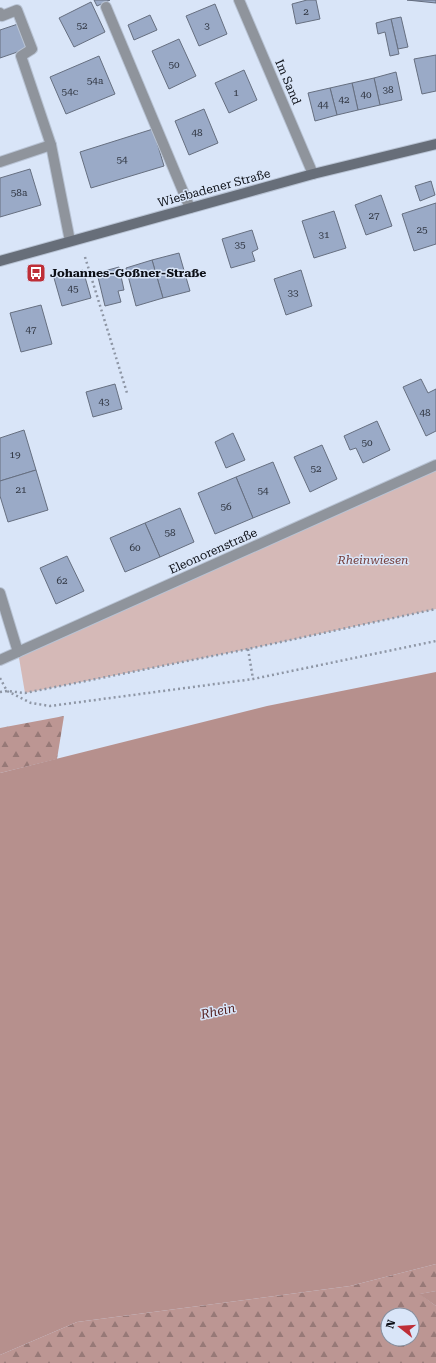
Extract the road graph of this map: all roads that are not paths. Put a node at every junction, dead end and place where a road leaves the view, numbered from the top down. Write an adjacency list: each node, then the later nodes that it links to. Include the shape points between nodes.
1 (239, 0): 7 (street, Im Sand)
2 (106, 7): 8 (street)
3 (0, 13): 5 (street, via 2,16 17,10 32,49 21,56)
4 (436, 144): 7 (main road, Wiesbadener Straße)
5 (51, 145): 6 (street); 9 (street)
6 (0, 162)
7 (313, 174): 8 (main road, Wiesbadener Straße)
8 (190, 208): 9 (main road, Wiesbadener Straße)
9 (70, 241): 10 (main road, Wiesbadener Straße)
10 (0, 260)
11 (436, 465): 13 (street, Eleonorenstraße)
12 (0, 593): 13 (street)
13 (18, 652): 14 (street, Eleonorenstraße)
14 (0, 660)

